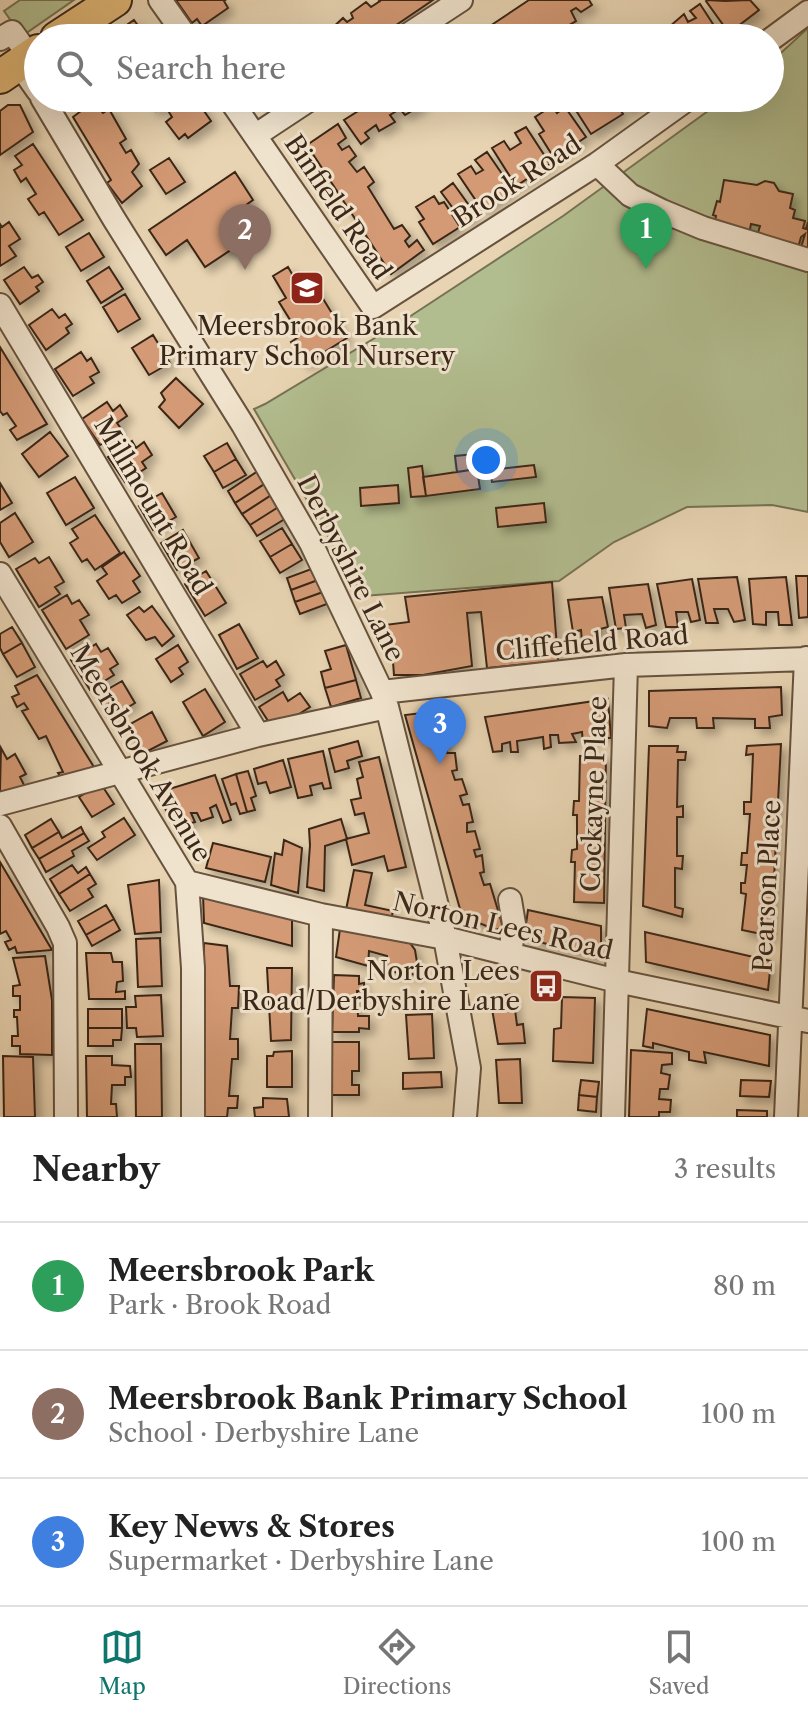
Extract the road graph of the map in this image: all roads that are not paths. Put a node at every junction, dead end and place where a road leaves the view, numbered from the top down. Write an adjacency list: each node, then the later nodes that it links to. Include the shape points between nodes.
1 (115, 0): 5 (highway)
2 (160, 0): 6 (street)
3 (461, 0): 7 (street)
4 (808, 12): 8 (street)
5 (78, 24)
6 (177, 24)
7 (424, 24)
8 (784, 30)
9 (50, 112): 21 (street, Derbyshire Lane, via 311,543)
10 (239, 112): 13 (street, Binfield Road)
11 (291, 112): 13 (street)
12 (669, 112): 14 (street, Brook Road)
13 (256, 135): 17 (street, Binfield Road)
14 (597, 164): 15 (street, via 630,195 662,211); 17 (street, Brook Road)
15 (808, 260)
16 (0, 305): 22 (street, Millmount Road)
17 (373, 307)
18 (0, 574): 23 (street, Meersbrook Avenue)
19 (807, 658): 20 (street, Cliffefield Road); 32 (street, Pearson Place)
20 (626, 665): 21 (street, Cliffefield Road); 31 (street, Cockayne Place)
21 (384, 699): 22 (street, Cliffefield Road); 29 (street, Derbyshire Lane)
22 (258, 735): 23 (street, Cliffefield Road)
23 (121, 773): 24 (street, Cliffefield Road); 26 (street, Meersbrook Avenue)
24 (0, 804)
25 (0, 826): 33 (street, via 65,943)
26 (187, 882): 28 (street, Norton Lees Road); 34 (street, Meersbrook Avenue)
27 (510, 900): 30 (street)
28 (321, 915): 29 (street, Norton Lees Road); 35 (street)
29 (445, 938): 30 (street, Norton Lees Road); 36 (street, Derbyshire Lane, via 469,1068)
30 (510, 955): 31 (street, Norton Lees Road)
31 (617, 981): 32 (street, Norton Lees Road); 37 (street, Cockayne Place)
32 (799, 1019): 38 (street, Pearson Place)
33 (66, 1117)
34 (193, 1117)
35 (320, 1117)
36 (465, 1117)
37 (613, 1117)
38 (786, 1117)

